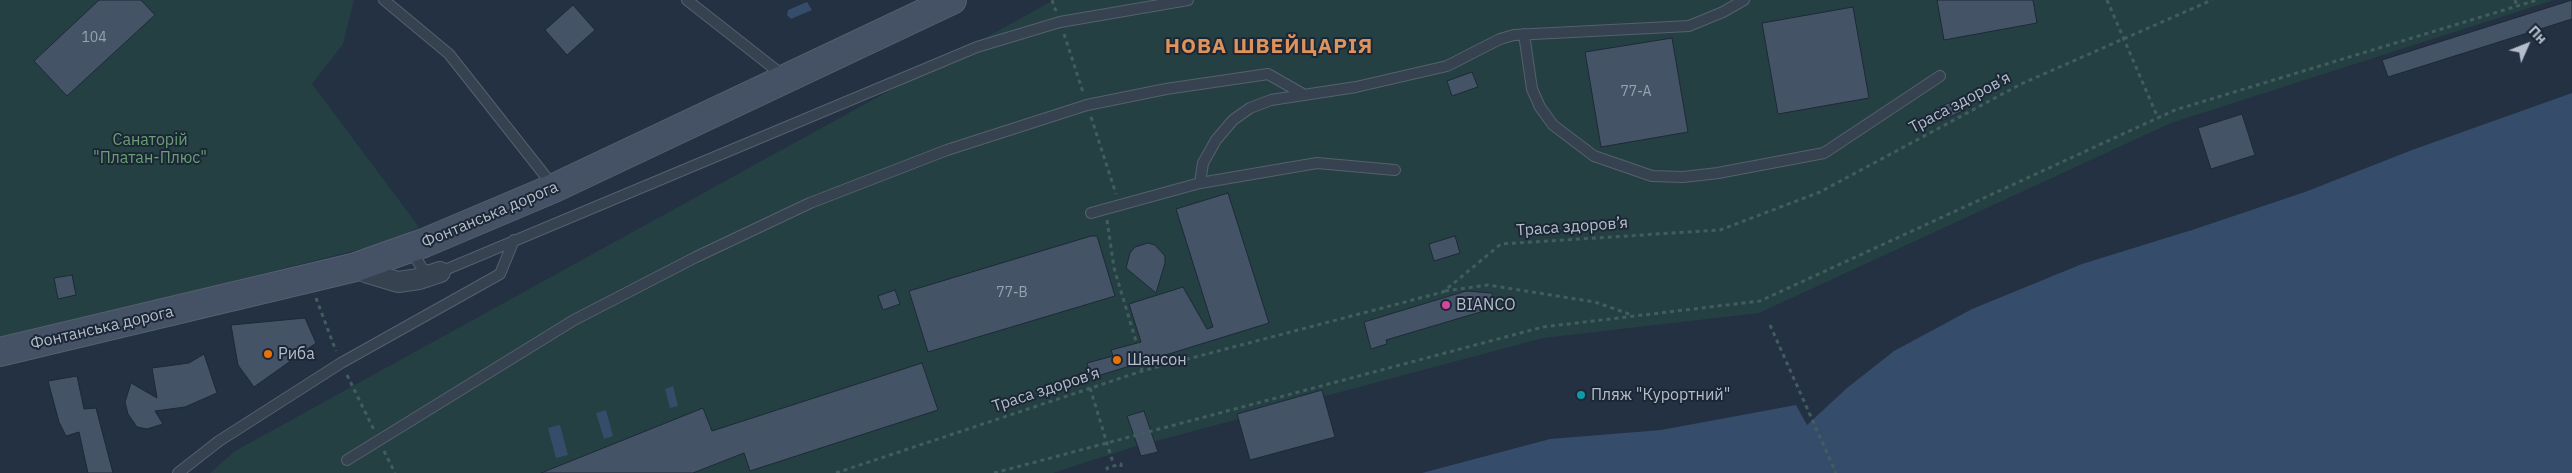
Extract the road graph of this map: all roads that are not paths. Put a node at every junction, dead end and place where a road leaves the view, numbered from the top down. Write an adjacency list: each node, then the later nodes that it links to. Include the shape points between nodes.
1 (384, 0): 12 (lane, via 449,54)
2 (687, 0): 8 (lane)
3 (952, 0): 8 (main road, Фонтанська дорога)
4 (1188, 0): 14 (lane, via 1060,22 977,47)
5 (1744, 0): 6 (lane, via 1689,26)
6 (1524, 34): 7 (lane, via 1532,89 1553,124 1594,156 1652,176 1718,173 1824,153); 9 (lane, via 1500,39 1447,66 1356,87)
7 (1940, 76)
8 (787, 80): 12 (main road, Фонтанська дорога)
9 (1303, 94): 11 (lane, via 1271,100 1250,108 1233,120 1203,163); 19 (lane, via 1268,74 1166,89 1087,105 947,150 810,203 688,261 574,320)
10 (1395, 170): 11 (lane, via 1317,163)
11 (1200, 183): 13 (lane)
12 (554, 188): 15 (main road, Фонтанська дорога)
13 (1091, 213)
14 (514, 240): 17 (lane); 20 (lane, via 500,274 341,363 219,441)
15 (424, 243): 16 (main road, Фонтанська дорога); 17 (lane, via 417,260 428,272)
16 (356, 267): 17 (street, via 398,282); 18 (main road, Фонтанська дорога)
17 (440, 272)
18 (0, 352)
19 (347, 460)
20 (178, 473)

